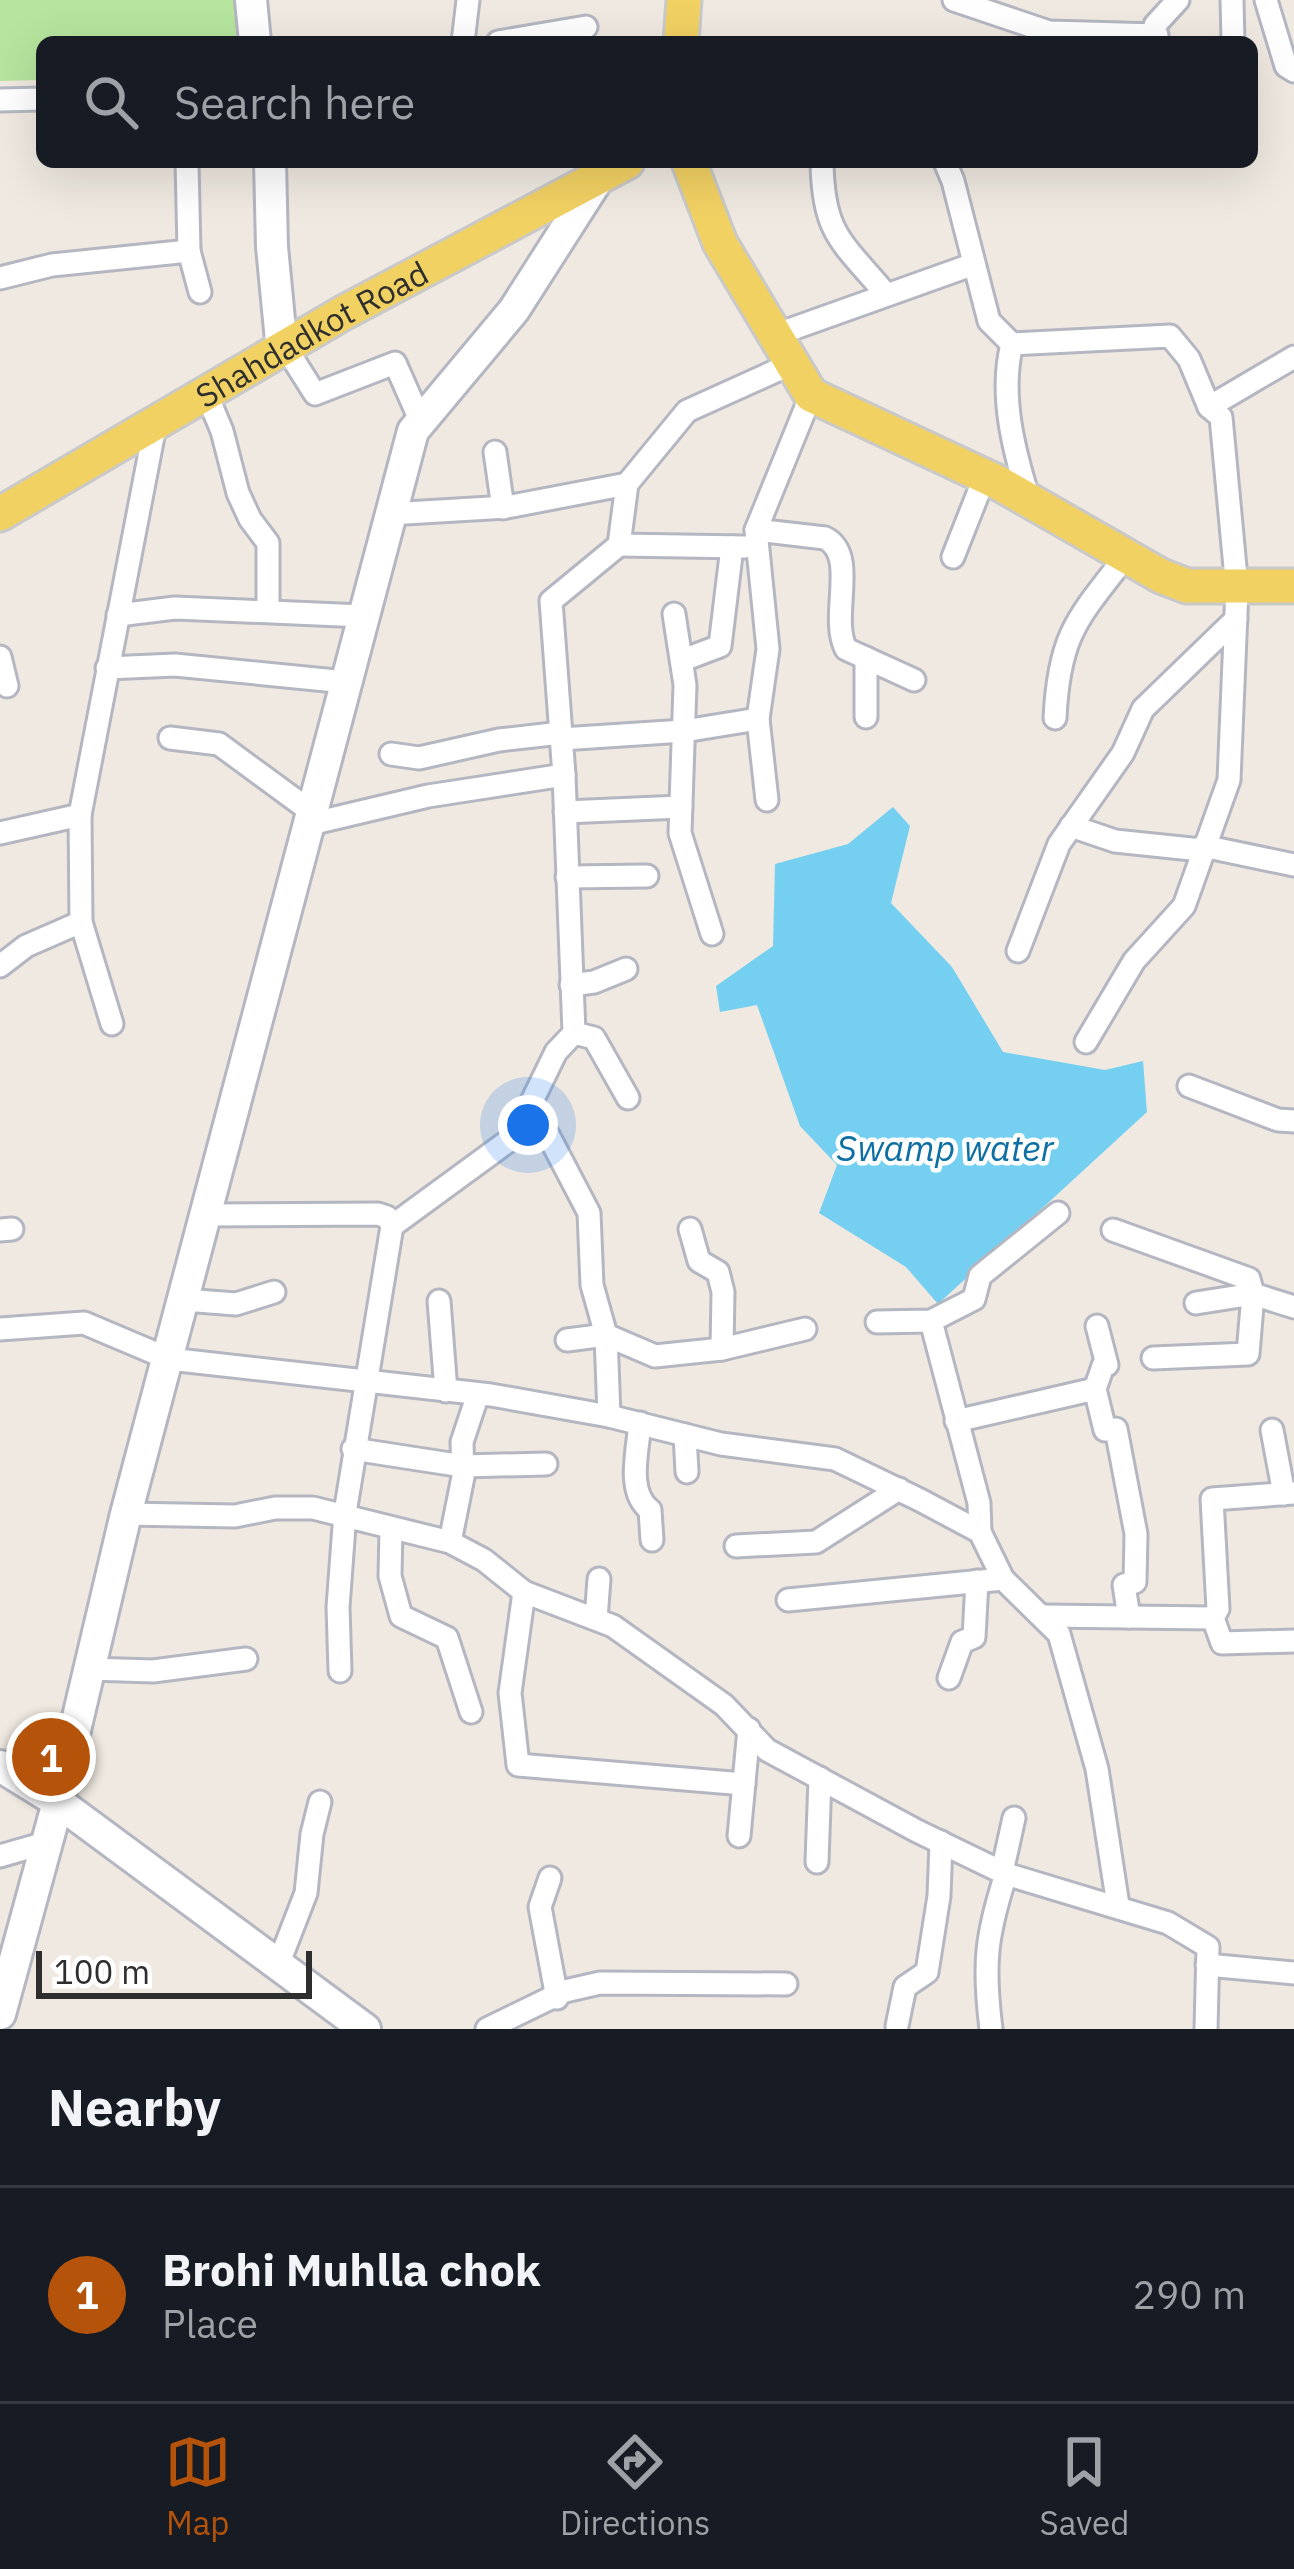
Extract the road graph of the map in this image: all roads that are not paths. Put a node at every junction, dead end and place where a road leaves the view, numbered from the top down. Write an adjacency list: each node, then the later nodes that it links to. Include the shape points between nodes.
1 (251, 0): 9 (main road)
2 (468, 0): 10 (street)
3 (684, 0): 12 (main road)
4 (954, 0): 13 (street, via 1049,32)
5 (1232, 0): 15 (street)
6 (1266, 0): 16 (street)
7 (1170, 2): 14 (street)
8 (586, 27): 11 (street)
9 (254, 36)
10 (464, 36)
11 (533, 36)
12 (681, 36)
13 (1091, 36)
14 (1156, 36)
15 (1233, 36)
16 (1294, 71)
17 (36, 99): 18 (street)
18 (0, 100)
19 (187, 168): 25 (street)
20 (270, 168): 32 (main road)
21 (614, 168): 32 (main road, Shahdadkot Road); 38 (main road, via 514,310)
22 (691, 168): 31 (main road, via 720,243)
23 (822, 168): 29 (street, via 823,208 837,236)
24 (948, 168): 26 (street)
25 (189, 251): 27 (street); 28 (street)
26 (974, 263): 29 (street); 30 (street, via 989,321)
27 (0, 278)
28 (200, 292)
29 (885, 293): 31 (street)
30 (1012, 344): 36 (street, via 1171,336); 42 (street, via 1013,448)
31 (783, 349): 35 (main road); 41 (street, via 687,411)
32 (284, 350): 34 (main road, Shahdadkot Road); 38 (street, via 315,394 395,363)
33 (1294, 357): 36 (street)
34 (206, 393): 37 (main road, Shahdadkot Road); 53 (street, via 238,493 268,542)
35 (811, 395): 40 (main road); 46 (street)
36 (1209, 407): 52 (street, via 1221,418)
37 (156, 420): 44 (main road, Shahdadkot Road); 55 (street)
38 (421, 422): 45 (main road)
39 (495, 452): 43 (street)
40 (985, 476): 42 (main road); 50 (street)
41 (627, 484): 43 (street); 47 (street)
42 (1028, 500): 49 (main road)
43 (502, 508): 45 (street)
44 (0, 514)
45 (389, 514): 56 (main road)
46 (757, 539): 48 (street); 58 (street, via 835,543 842,554 841,639); 66 (street, via 768,649)
47 (620, 545): 48 (street); 68 (street, via 551,601)
48 (732, 547): 59 (street, via 720,646)
49 (1126, 556): 52 (main road); 65 (street, via 1075,621 1058,670)
50 (953, 557)
51 (1294, 586): 52 (main road)
52 (1236, 604): 77 (street, via 1143,709 1123,753); 79 (street, via 1229,780)
53 (268, 611): 55 (street); 56 (street)
54 (674, 614): 59 (street)
55 (118, 615): 60 (street)
56 (363, 616): 62 (main road)
57 (0, 658): 63 (street)
58 (866, 658): 61 (street); 64 (street)
59 (683, 660): 67 (street)
60 (107, 668): 62 (street, via 175,664); 75 (street)
61 (914, 680)
62 (346, 682): 76 (main road)
63 (8, 686)
64 (866, 717)
65 (1055, 718)
66 (758, 719): 67 (street); 72 (street)
67 (684, 730): 68 (street); 73 (street)
68 (561, 736): 70 (street, via 419,758); 71 (street)
69 (170, 738): 76 (street, via 220,744)
70 (392, 754)
71 (564, 775): 74 (street); 76 (street)
72 (767, 800)
73 (681, 807): 74 (street); 84 (street, via 684,854)
74 (565, 812): 82 (street)
75 (80, 814): 78 (street); 83 (street)
76 (311, 818): 97 (main road)
77 (1071, 826): 79 (street, via 1115,841); 85 (street)
78 (0, 833)
79 (1202, 848): 80 (street); 91 (street, via 1184,906 1134,961)
80 (1294, 865)
81 (647, 876): 82 (street)
82 (567, 877): 88 (street)
83 (81, 922): 86 (street); 89 (street)
84 (712, 934)
85 (1018, 951)
86 (0, 966)
87 (626, 969): 88 (street)
88 (572, 985): 90 (street)
89 (112, 1024)
90 (574, 1033): 93 (street, via 594,1038); 94 (street)
91 (1086, 1042)
92 (1189, 1086): 95 (street)
93 (628, 1098)
94 (532, 1104): 98 (street, via 515,1136); 112 (street, via 589,1213 592,1285)
95 (1294, 1121)
96 (1058, 1213): 107 (street, via 980,1276 974,1299)
97 (207, 1215): 98 (street, via 378,1214); 103 (main road)
98 (392, 1226): 117 (street)
99 (690, 1229): 114 (street, via 699,1261 718,1272)
100 (1113, 1230): 102 (street, via 1250,1279)
101 (274, 1292): 103 (street, via 236,1304)
102 (1253, 1294): 105 (street); 106 (street); 115 (street, via 1248,1354)
103 (184, 1300): 116 (main road)
104 (439, 1301): 119 (street)
105 (1196, 1303)
106 (1294, 1307)
107 (931, 1321): 108 (street); 122 (street)
108 (877, 1322)
109 (1097, 1325): 118 (street, via 1107,1365)
110 (0, 1329): 116 (street, via 84,1323)
111 (805, 1329): 114 (street)
112 (606, 1335): 113 (street); 114 (street, via 655,1356); 121 (street)
113 (567, 1340)
114 (722, 1349)
115 (1153, 1358)
116 (169, 1359): 117 (street); 135 (main road)
117 (369, 1384): 119 (street); 127 (street)
118 (1096, 1389): 122 (street); 147 (street, via 1105,1430 1116,1429 1136,1534 1135,1582 1124,1586)
119 (446, 1391): 120 (street)
120 (478, 1394): 121 (street); 129 (street)
121 (609, 1416): 123 (street)
122 (956, 1421): 137 (street)
123 (640, 1423): 125 (street); 138 (street, via 635,1486 650,1510)
124 (1271, 1430): 133 (street)
125 (685, 1435): 126 (street); 130 (street)
126 (738, 1446): 131 (street); 132 (street, via 835,1459)
127 (353, 1449): 129 (street); 134 (street)
128 (546, 1464): 129 (street)
129 (463, 1466): 139 (street)
130 (687, 1472)
131 (733, 1472)
132 (899, 1489): 137 (street); 140 (street, via 817,1542)
133 (1289, 1494): 148 (street, via 1212,1499)
134 (345, 1513): 135 (street); 136 (street); 153 (street)
135 (126, 1514): 152 (main road)
136 (391, 1528): 139 (street); 155 (street, via 390,1576 401,1616 447,1638)
137 (980, 1532): 142 (street)
138 (652, 1540)
139 (450, 1542): 144 (street)
140 (736, 1546)
141 (598, 1579): 149 (street)
142 (1004, 1579): 143 (street); 146 (street)
143 (977, 1581): 145 (street); 154 (street, via 974,1637 962,1642)
144 (524, 1592): 149 (street); 159 (street, via 511,1693 518,1765)
145 (788, 1600)
146 (1045, 1616): 147 (street); 170 (street, via 1059,1634 1096,1769)
147 (1129, 1617): 148 (street)
148 (1213, 1618): 150 (street, via 1222,1643)
149 (596, 1619): 156 (street, via 692,1681)
150 (1294, 1641)
151 (246, 1659): 152 (street, via 153,1671)
152 (89, 1669): 160 (main road)
153 (340, 1671)
154 (949, 1678)
155 (471, 1712)
156 (749, 1730): 158 (street, via 767,1750); 159 (street)
157 (0, 1766): 160 (main road)
158 (820, 1778): 164 (street); 167 (street)
159 (745, 1784): 163 (street)
160 (58, 1802): 165 (main road); 171 (main road)
161 (320, 1802): 171 (street, via 305,1893)
162 (1014, 1818): 168 (street)
163 (739, 1836)
164 (941, 1842): 168 (street); 177 (street, via 927,1972 905,1987)
165 (45, 1843): 166 (street); 176 (main road)
166 (0, 1856)
167 (817, 1862)
168 (1004, 1873): 170 (street); 180 (street, via 985,1963)
169 (550, 1878): 175 (street, via 540,1907)
170 (1118, 1905): 172 (street, via 1208,1947)
171 (278, 1965): 178 (main road)
172 (1208, 1965): 173 (street); 181 (street)
173 (1294, 1973)
174 (786, 1984): 175 (street, via 600,1983)
175 (557, 1998): 179 (street)
176 (0, 2014)
177 (897, 2026)
178 (364, 2029)
179 (487, 2029)
180 (992, 2029)
181 (1206, 2029)

